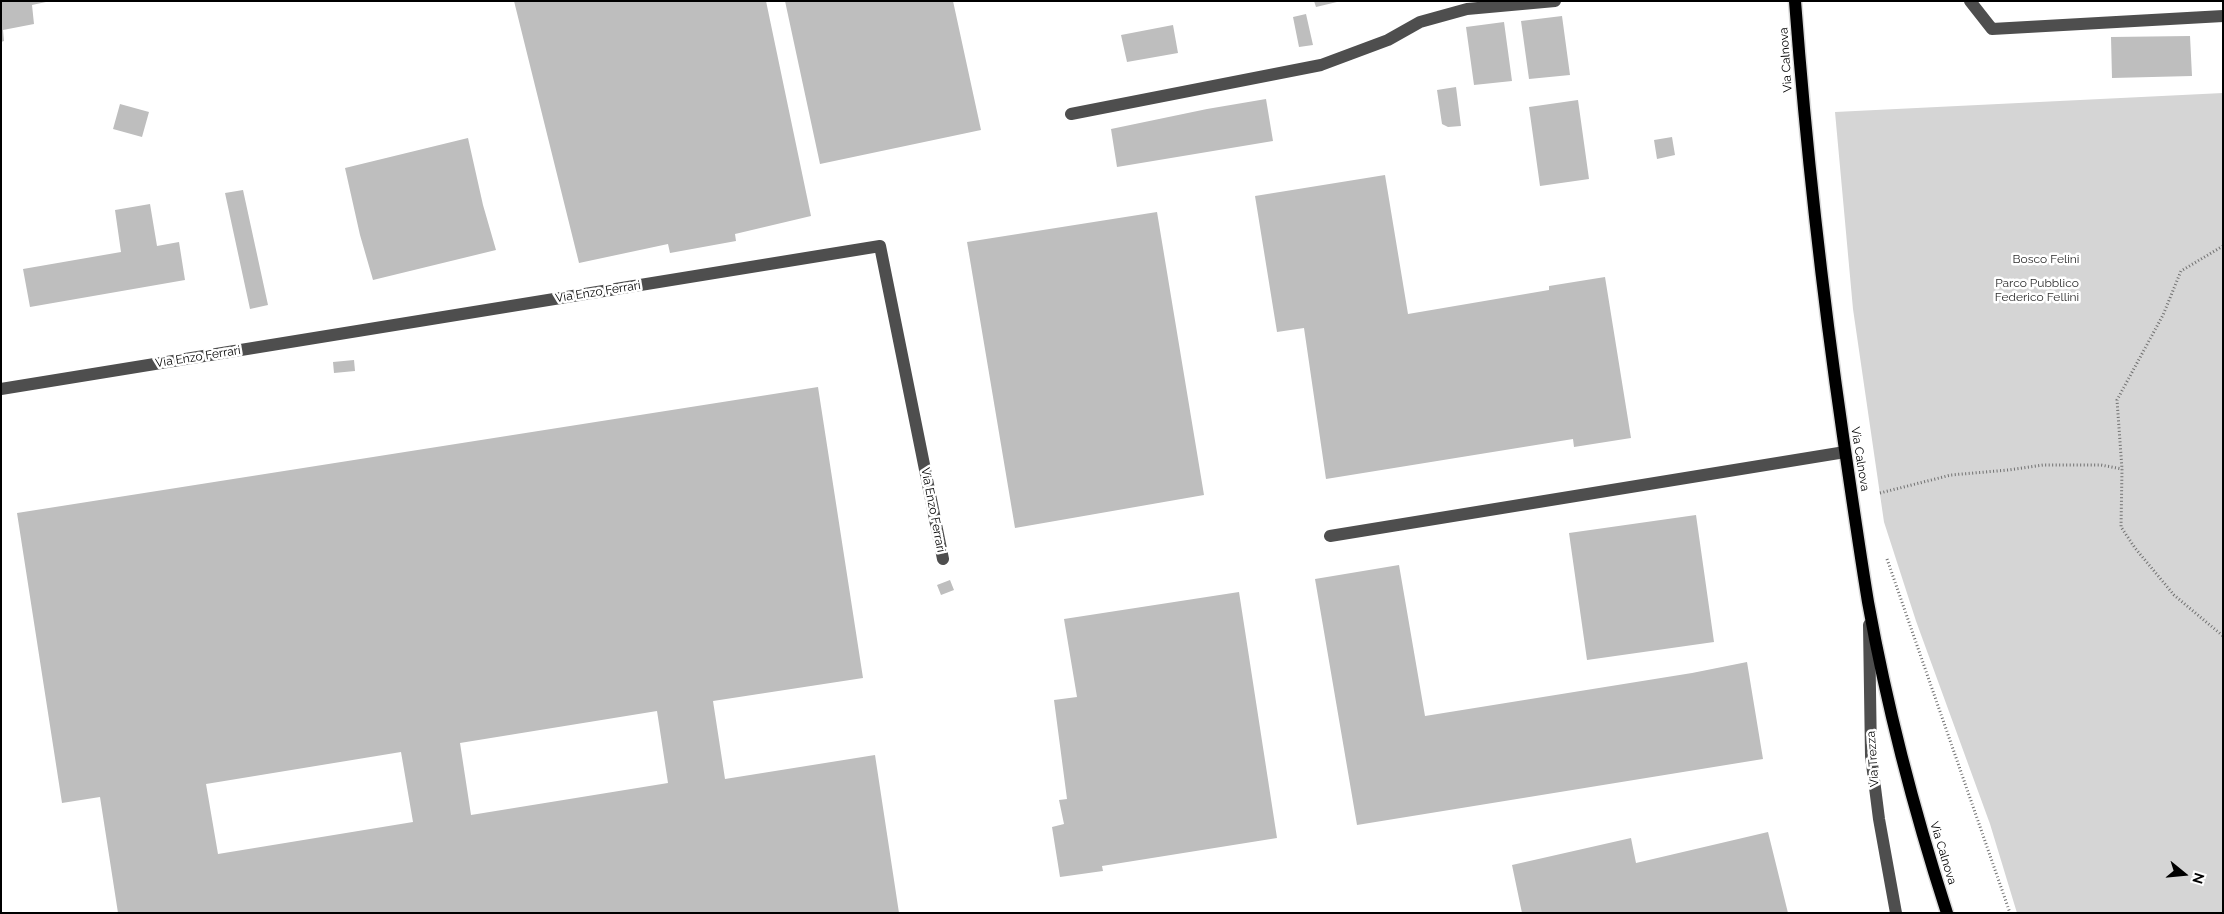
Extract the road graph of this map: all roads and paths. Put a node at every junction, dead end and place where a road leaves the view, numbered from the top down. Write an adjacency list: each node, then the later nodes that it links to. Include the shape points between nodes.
1 (1555, 1): 5 (street, via 1467,9 1420,22 1388,40 1321,65)
2 (1795, 1): 8 (main road, Via Calnova, via 1825,312)
3 (1970, 1): 4 (street, via 1992,29)
4 (2223, 16)
5 (1071, 114)
6 (2223, 246): 9 (path, via 2181,271 2163,315 2117,400)
7 (1, 388): 13 (street, Via Enzo Ferrari, via 880,246)
8 (1845, 452): 11 (street); 14 (main road, Via Calnova)
9 (2122, 469): 10 (path, via 2101,465 2043,465 1951,475); 15 (path, via 2121,527 2174,595)
10 (1880, 493)
11 (1330, 536)
12 (1886, 554): 18 (path)
13 (943, 559)
14 (1868, 603): 16 (street, Via Trezza, via 1871,756); 17 (main road, Via Calnova, via 1920,825)
15 (2223, 636)
16 (1896, 913)
17 (1947, 913)
18 (2010, 913)

